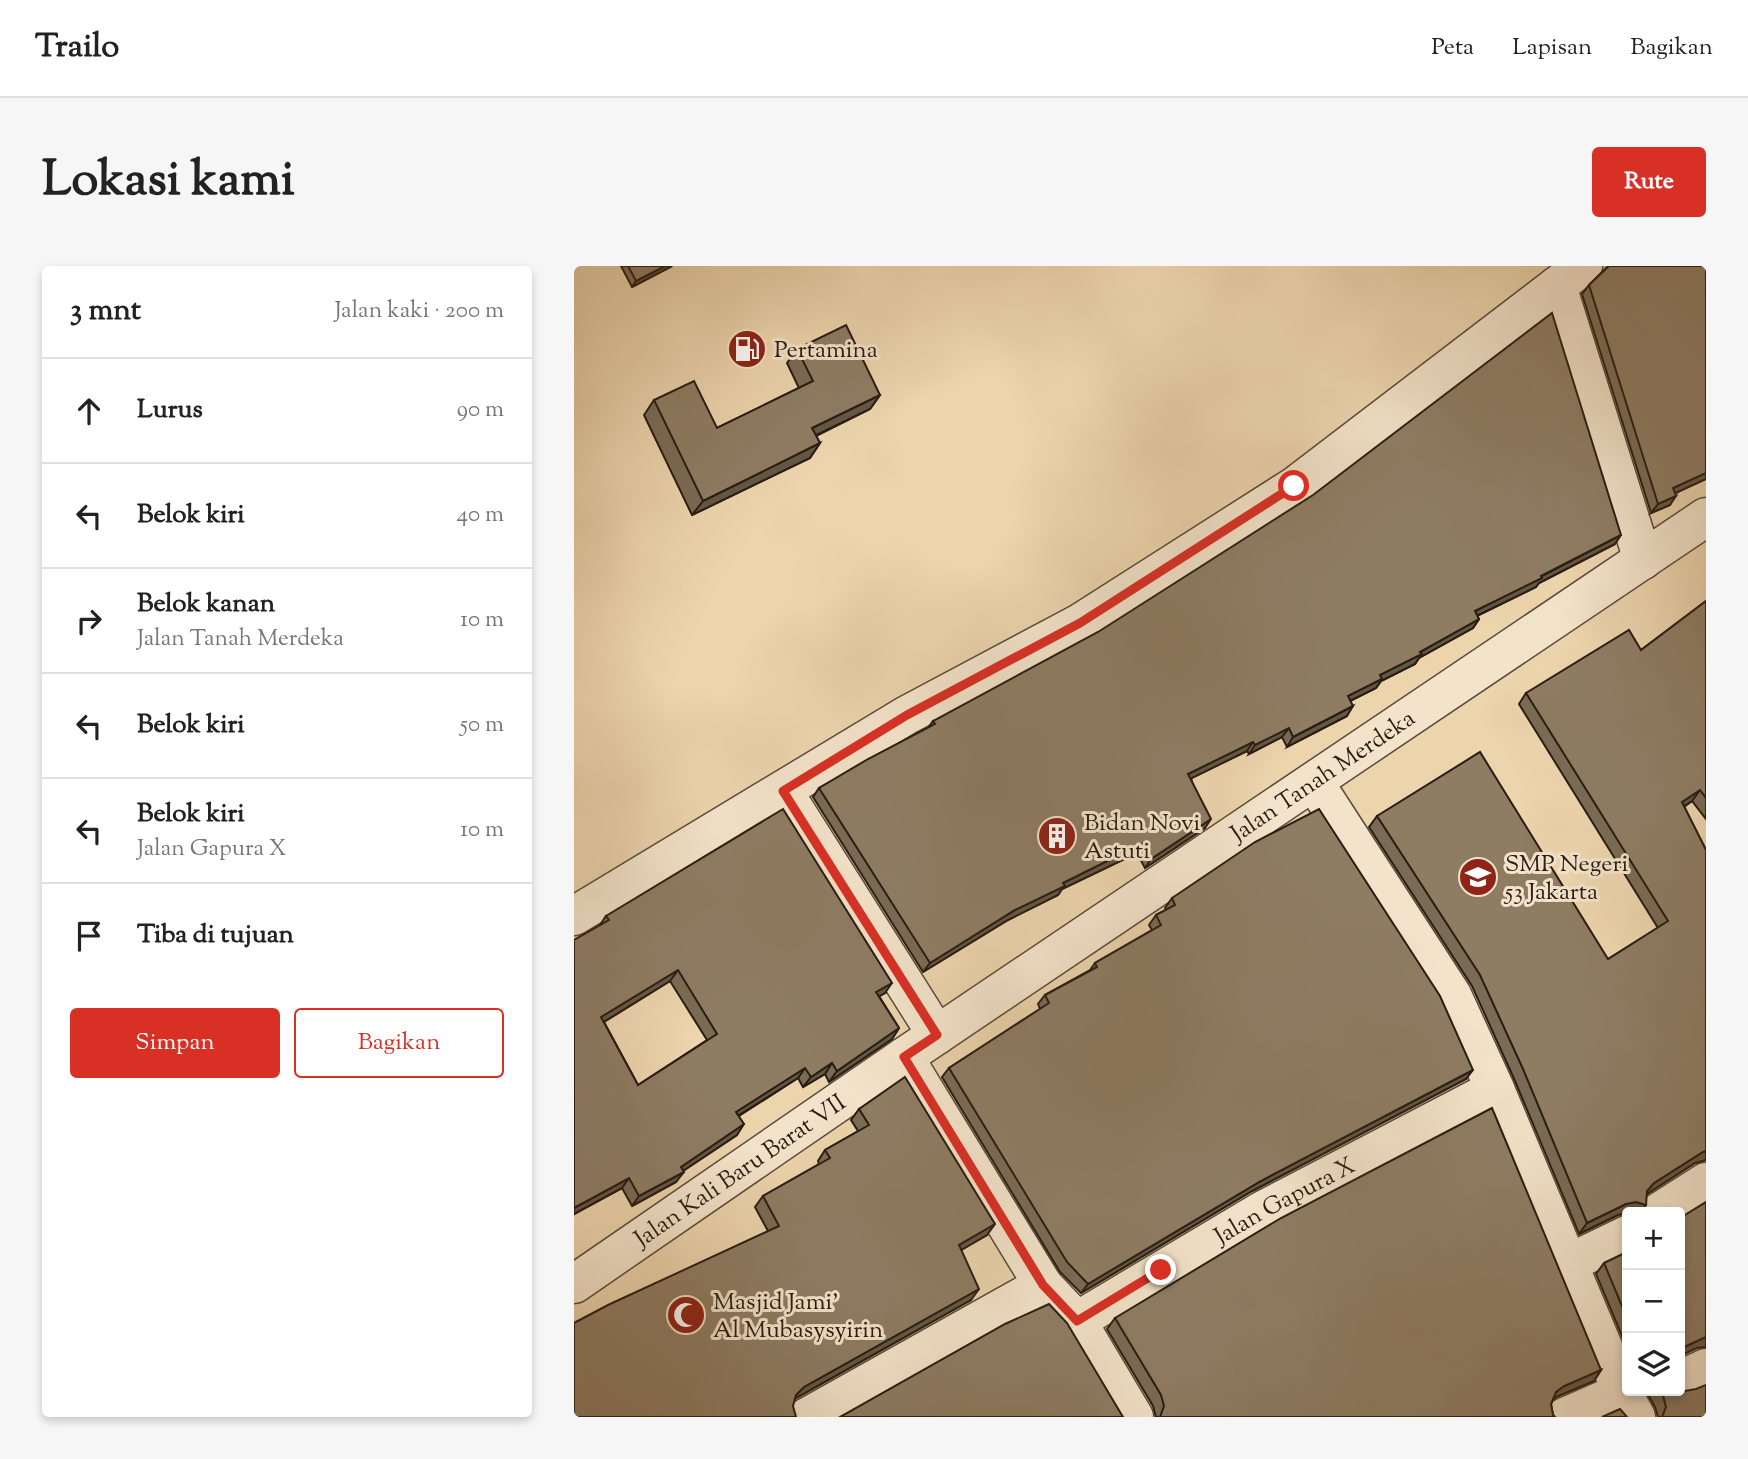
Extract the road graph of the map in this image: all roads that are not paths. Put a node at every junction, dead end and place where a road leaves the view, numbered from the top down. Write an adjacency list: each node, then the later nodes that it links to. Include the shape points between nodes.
1 (1570, 276): 3 (street); 5 (street, via 1294,486 1080,623 907,715)
2 (1706, 517): 3 (street, Jalan Tanah Merdeka)
3 (1643, 560): 4 (street, Jalan Tanah Merdeka)
4 (1314, 782): 7 (street, Jalan Tanah Merdeka); 9 (street, via 1452,995)
5 (783, 791): 6 (street); 7 (street)
6 (574, 916)
7 (937, 1035): 8 (street, Jalan Tanah Merdeka)
8 (904, 1057): 14 (street, Jalan Kali Baru Barat VII); 15 (street)
9 (1495, 1089): 13 (street); 16 (street, Jalan Gapura X, via 1263,1210)
10 (1706, 1182): 11 (street)
11 (1667, 1207)
12 (1622, 1237): 13 (street)
13 (1567, 1264): 19 (street)
14 (574, 1283)
15 (1043, 1285): 16 (street); 20 (street)
16 (1077, 1321): 21 (street)
17 (1706, 1368): 18 (street)
18 (1685, 1378)
19 (1635, 1400): 22 (street)
20 (807, 1417)
21 (1134, 1417)
22 (1565, 1417)

